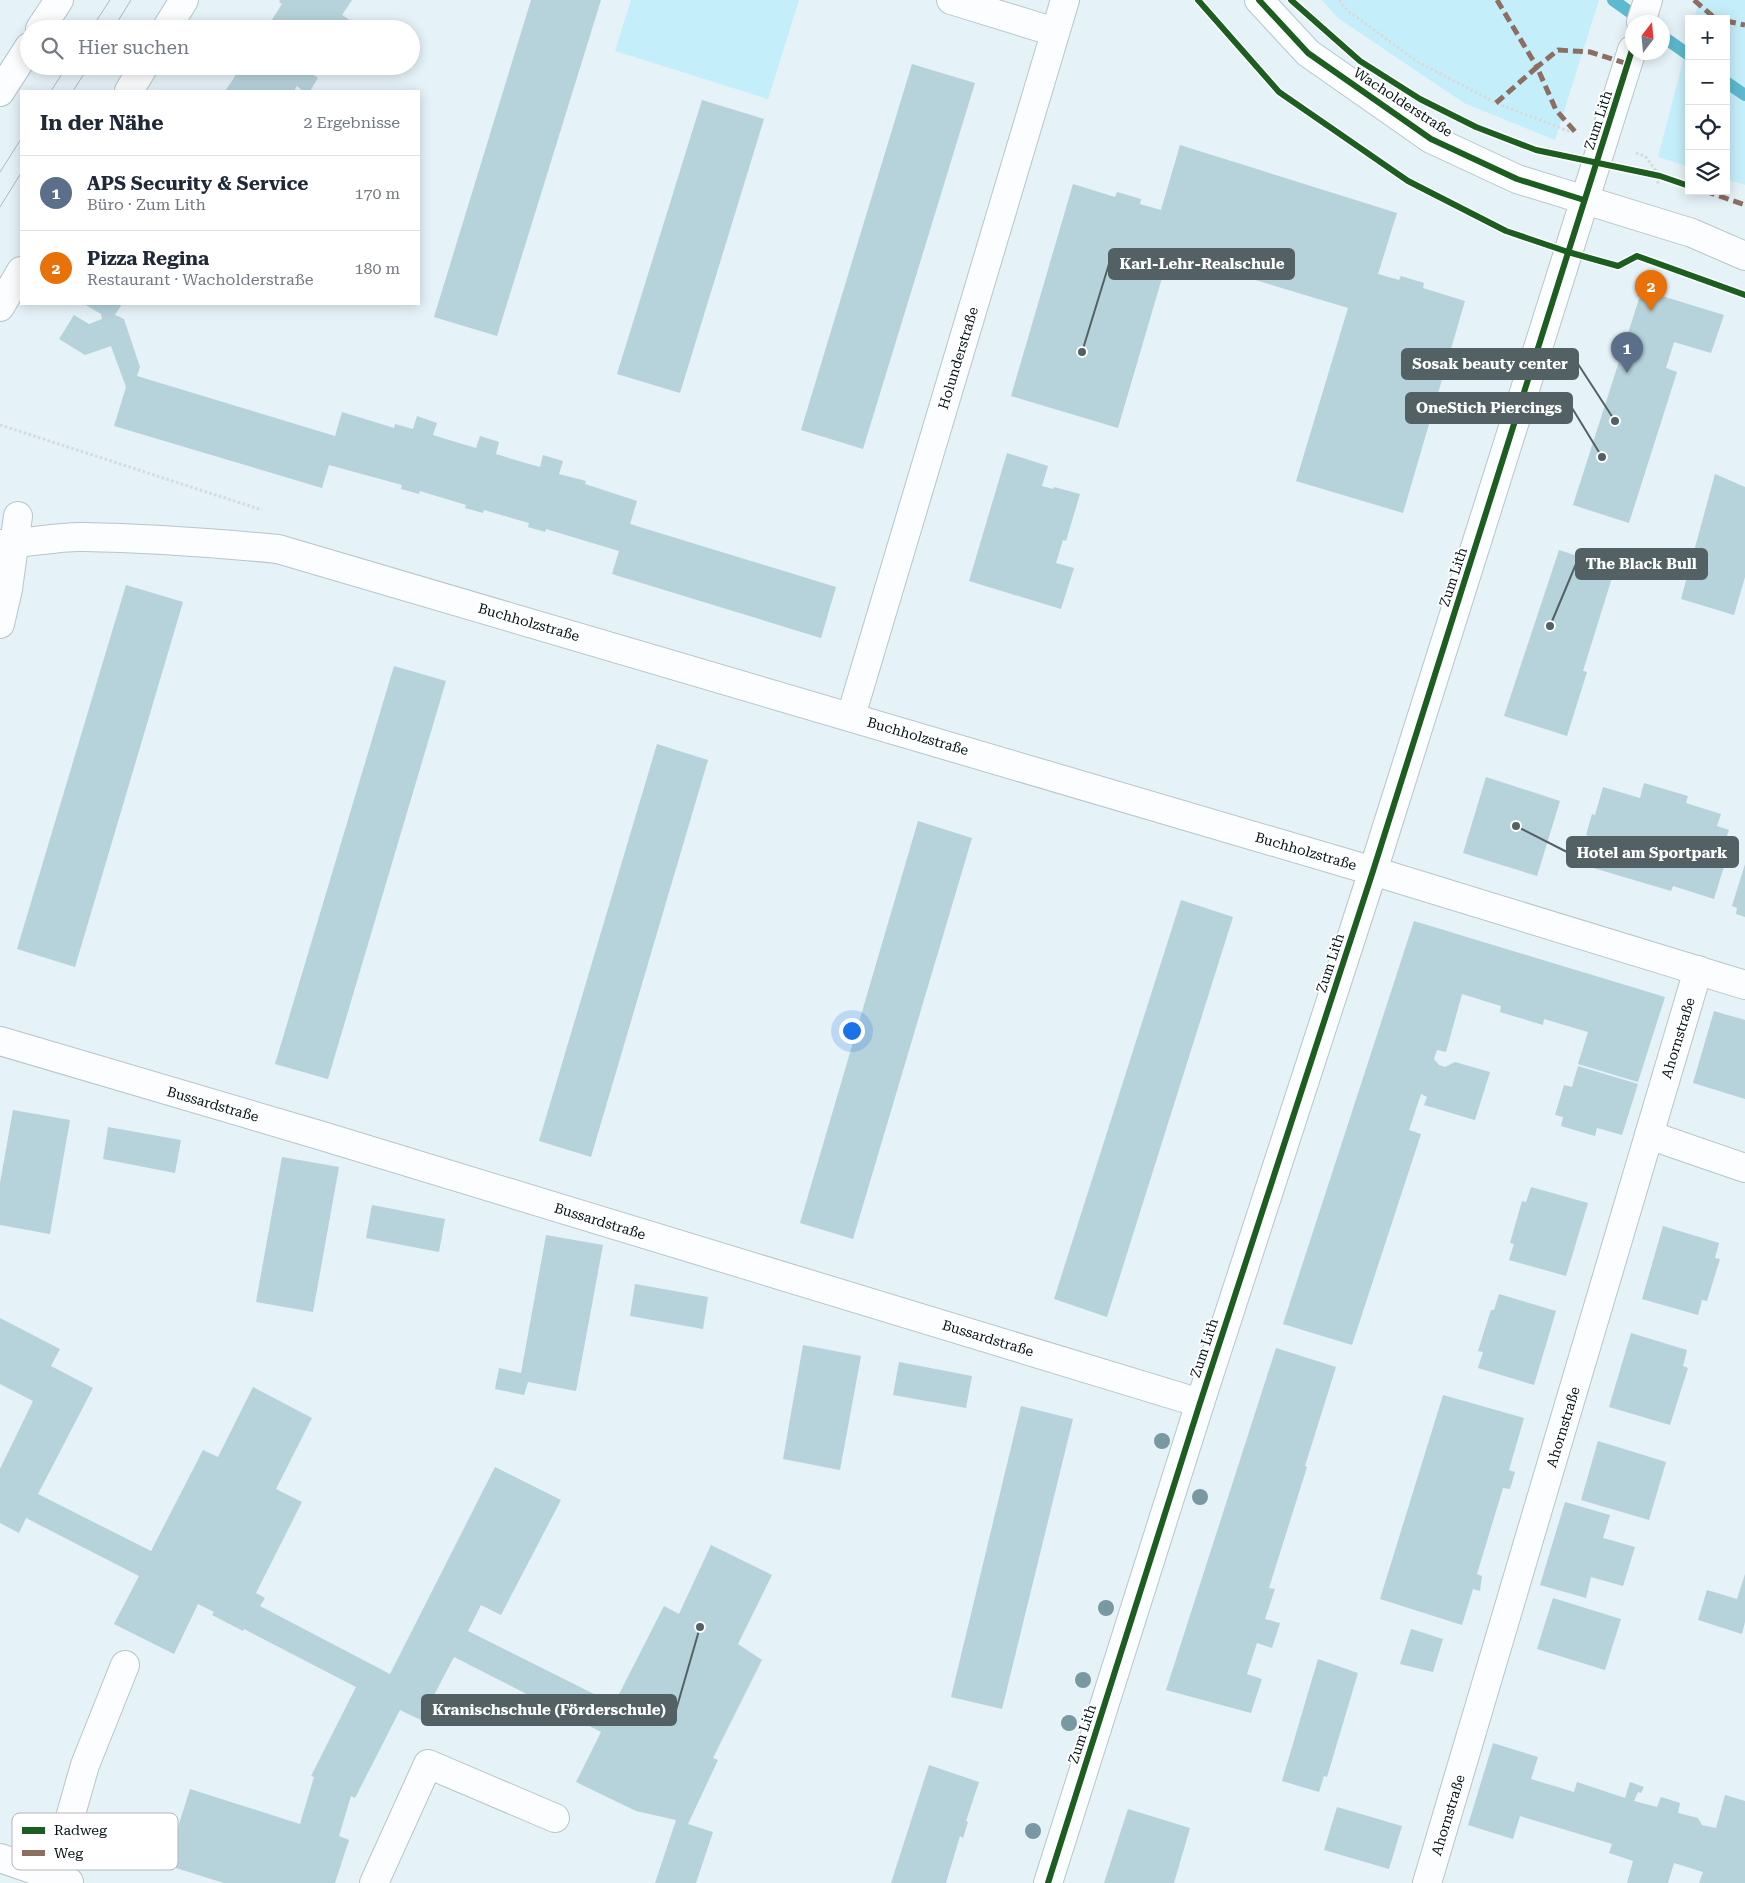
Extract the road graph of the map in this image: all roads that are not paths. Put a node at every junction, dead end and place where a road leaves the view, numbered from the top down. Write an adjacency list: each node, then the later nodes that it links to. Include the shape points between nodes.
1 (59, 0): 8 (street)
2 (184, 0): 9 (street)
3 (952, 0): 10 (street)
4 (1065, 0): 10 (street, Holunderstraße)
5 (1259, 0): 16 (street, Wacholderstraße, via 1308,53 1431,139 1517,179)
6 (1648, 0): 7 (street)
7 (1643, 15)
8 (46, 20)
9 (172, 20)
10 (1055, 32): 24 (street, Holunderstraße)
11 (1629, 60): 16 (street, Zum Lith)
12 (20, 61): 15 (street)
13 (139, 75): 14 (street)
14 (130, 90)
15 (0, 92)
16 (1584, 200): 17 (street, Wacholderstraße, via 1692,233); 25 (street, Zum Lith)
17 (1745, 256)
18 (20, 273): 19 (street)
19 (0, 307)
20 (9, 513): 21 (street, Buchholzstraße); 22 (street)
21 (82, 536): 22 (street, Buchholzstraße); 24 (street, Buchholzstraße, via 278,549)
22 (7, 544): 23 (street)
23 (0, 624)
24 (851, 716): 25 (street, Buchholzstraße)
25 (1373, 871): 26 (street, Buchholzstraße); 31 (street, Zum Lith)
26 (1698, 970): 27 (street, Buchholzstraße); 29 (street, Ahornstraße)
27 (1745, 985)
28 (0, 1041): 31 (street, Bussardstraße)
29 (1649, 1135): 30 (street); 41 (street, Ahornstraße)
30 (1745, 1168)
31 (1200, 1403): 40 (street, Zum Lith)
32 (125, 1665): 33 (street, via 85,1765)
33 (75, 1813)
34 (555, 1818): 39 (street, via 428,1764)
35 (0, 1858): 36 (street)
36 (12, 1862)
37 (34, 1870): 38 (street)
38 (62, 1880)
39 (374, 1883)
40 (1048, 1883)
41 (1428, 1883)

